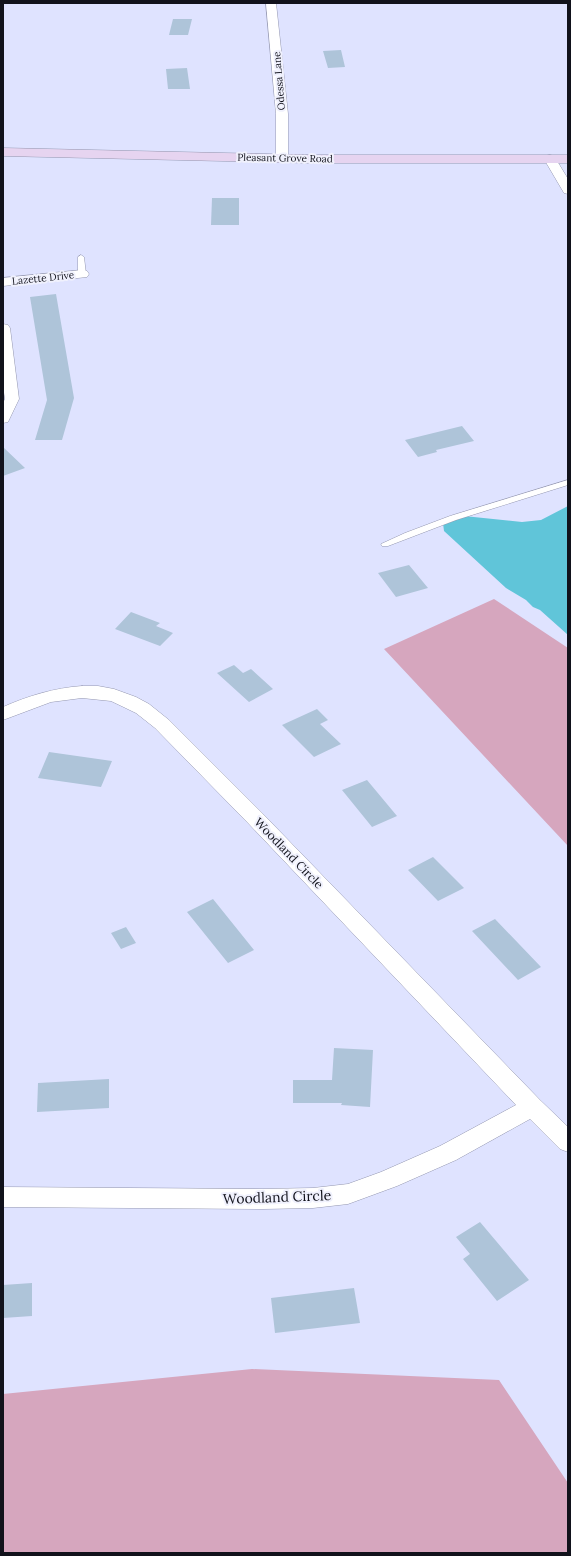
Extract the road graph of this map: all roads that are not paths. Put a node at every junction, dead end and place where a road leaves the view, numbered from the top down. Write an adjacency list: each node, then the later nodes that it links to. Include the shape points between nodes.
1 (271, 3): 3 (street, Odessa Lane, via 282,114)
2 (3, 152): 3 (street, Pleasant Grove Road)
3 (282, 158): 4 (street, Pleasant Grove Road)
4 (550, 159): 5 (street, Pleasant Grove Road); 6 (street)
5 (568, 159)
6 (568, 190)
7 (81, 257): 8 (lane)
8 (82, 274): 9 (street, Lazette Drive)
9 (3, 282)
10 (3, 328): 11 (street, via 12,399)
11 (3, 420)
12 (568, 482): 13 (lane, via 465,512)
13 (386, 544)
14 (3, 714): 15 (street, Woodland Circle, via 28,703 78,692 115,695 147,711 255,818)
15 (532, 1107): 16 (street, Woodland Circle); 17 (street, Woodland Circle, via 448,1153 389,1180 348,1194 263,1199)
16 (568, 1142)
17 (3, 1197)

